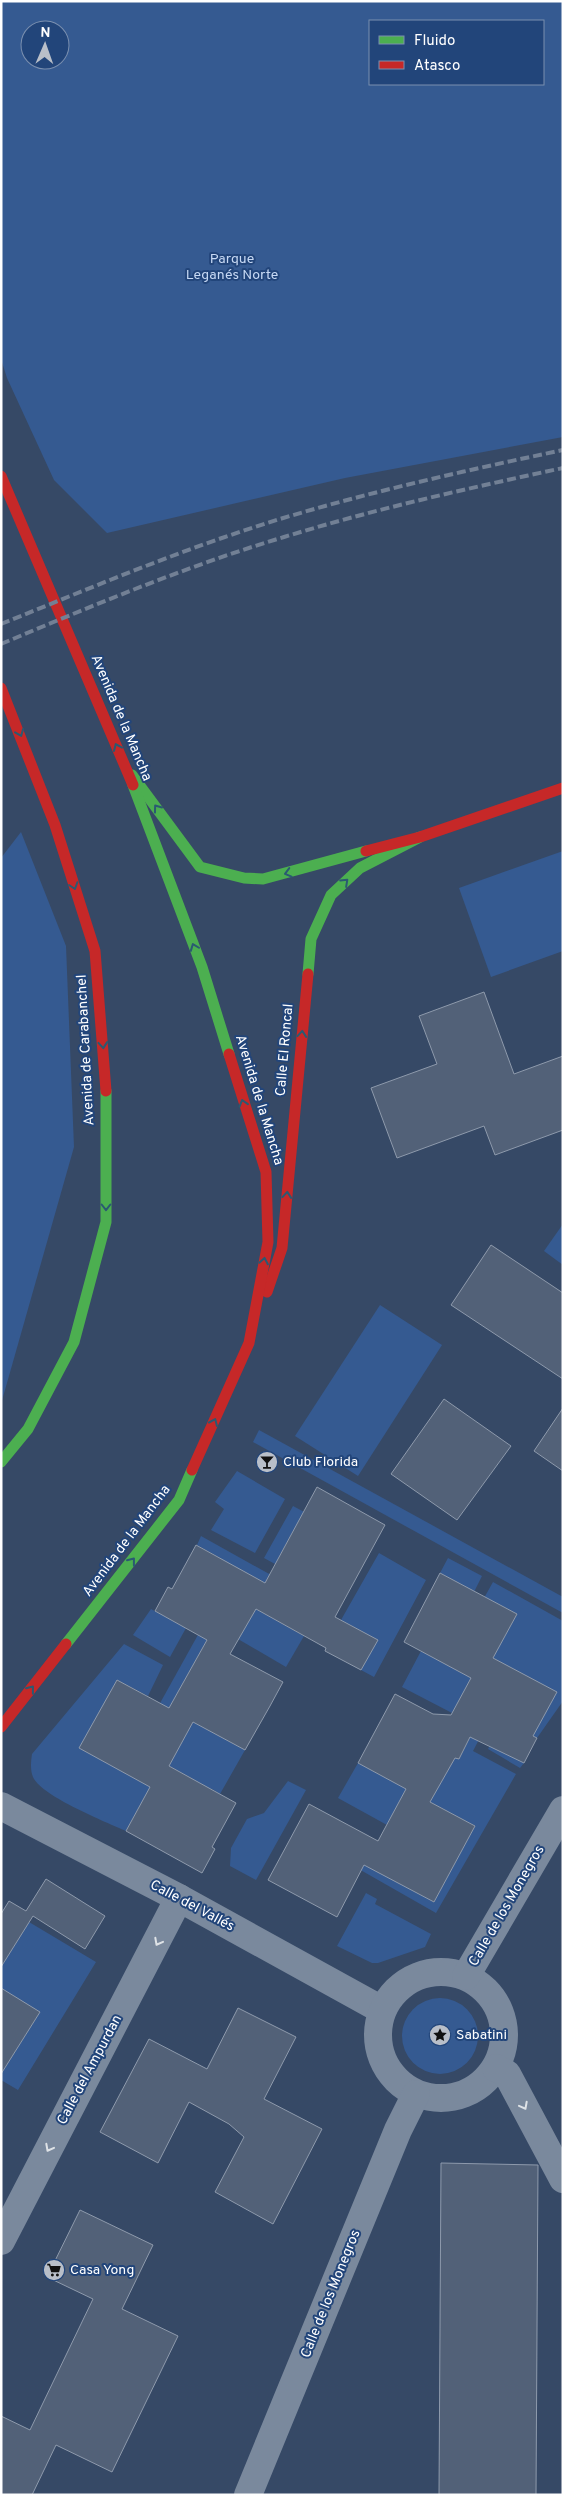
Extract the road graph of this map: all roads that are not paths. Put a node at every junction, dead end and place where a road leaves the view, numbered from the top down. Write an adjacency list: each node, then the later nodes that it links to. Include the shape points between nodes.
1 (1, 476): 3 (main road, Avenida de la Mancha, one-way to 1)
2 (1, 688): 7 (main road, Avenida de Carabanchel, one-way to 7, via 55,825 95,951 106,1090 106,1222 74,1342 28,1429)
3 (126, 765): 5 (main road, Calle El Roncal, one-way to 3, via 263,879 244,878 200,867); 6 (main road, Avenida de la Mancha, one-way to 3, via 268,1242 266,1172 202,967)
4 (563, 788): 5 (main road, Calle El Roncal)
5 (420, 837): 6 (main road, Calle El Roncal, one-way to 5, via 282,1248 311,939 331,895 360,868)
6 (249, 1343): 8 (main road, Avenida de la Mancha, one-way to 6, via 179,1500)
7 (1, 1462)
8 (1, 1727)
9 (1, 1806): 11 (street, Calle del Vallés)
10 (563, 1810): 12 (street, Calle de los Monegros)
11 (179, 1898): 13 (street, Calle del Vallés); 17 (street, Calle del Ampurdan, one-way to 17)
12 (466, 1976): 13 (street, via 447,1971 408,1980 392,1993); 14 (street, via 485,1988 498,2005 505,2026 504,2047)
13 (382, 2010): 15 (street, via 377,2034 381,2058 395,2080)
14 (496, 2068): 15 (street, via 481,2085 461,2096 438,2099); 16 (street, one-way to 16, via 507,2074)
15 (416, 2094): 18 (street, Calle de los Monegros, via 398,2130)
16 (563, 2179)
17 (1, 2241)
18 (248, 2495)

